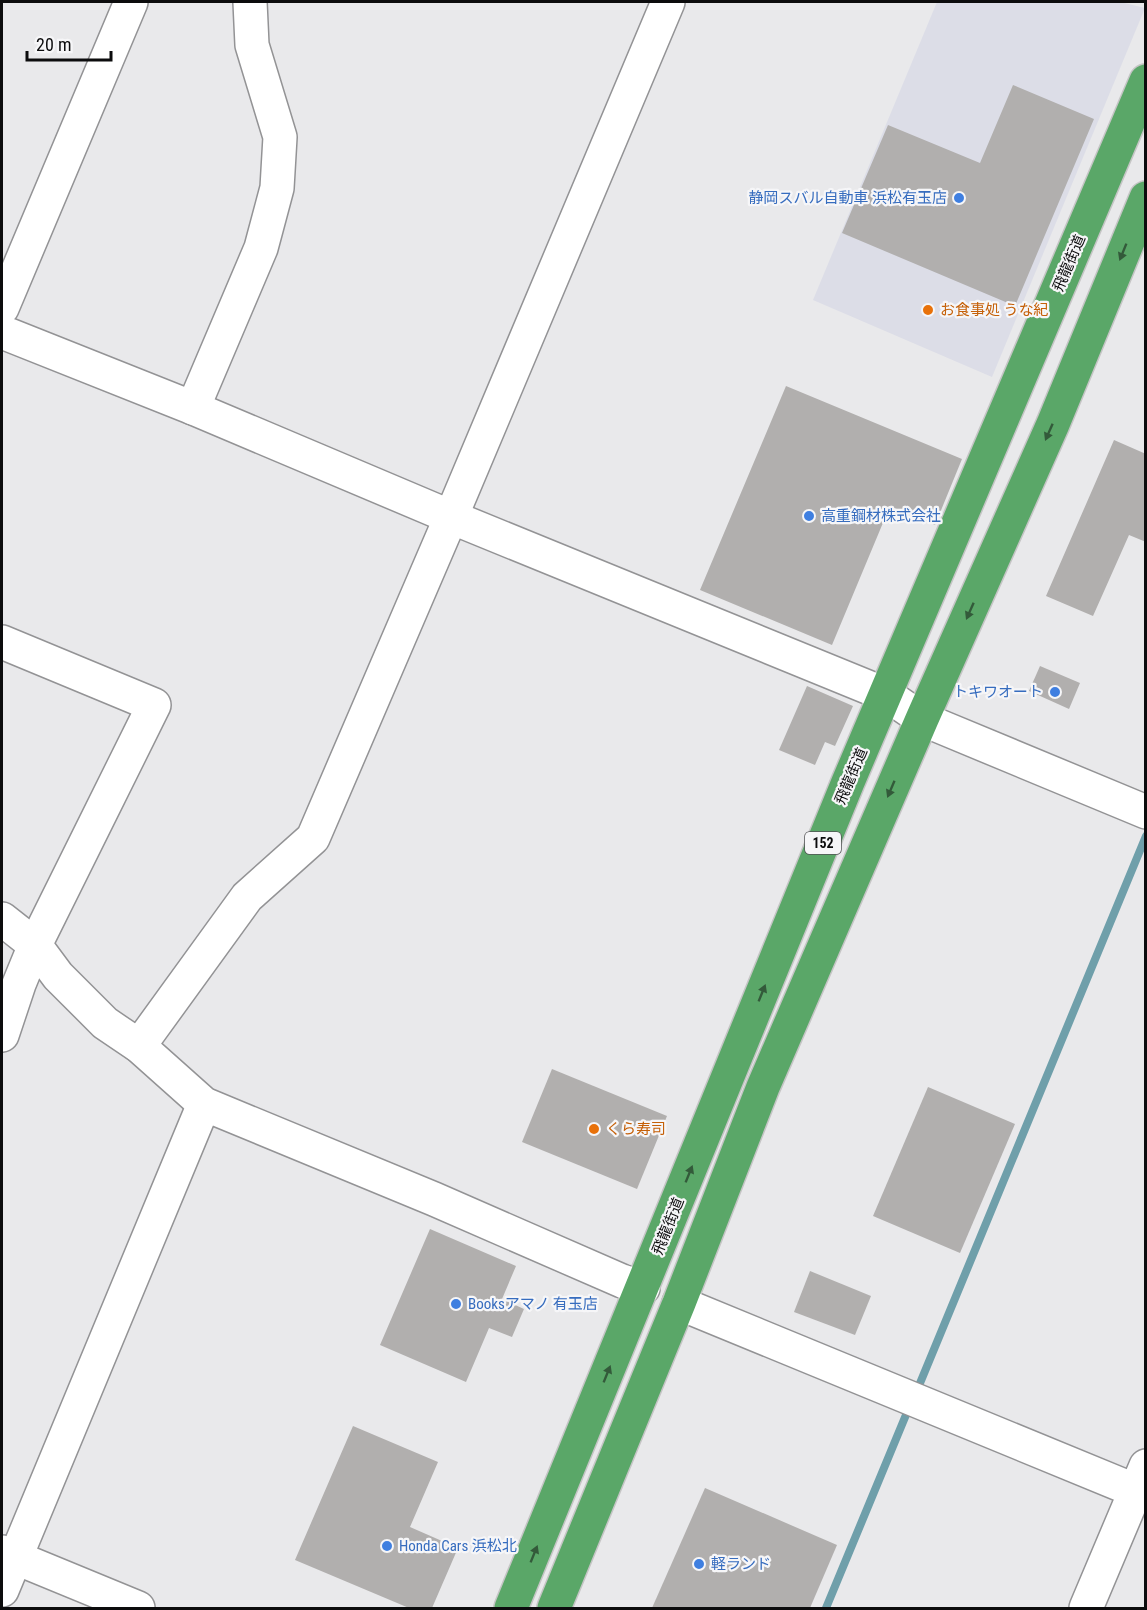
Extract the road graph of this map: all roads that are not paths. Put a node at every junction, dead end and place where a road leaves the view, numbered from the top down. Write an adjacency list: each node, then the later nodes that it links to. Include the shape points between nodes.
1 (131, 2): 6 (street)
2 (250, 2): 8 (street, via 252,45 280,137 277,188 261,248)
3 (668, 2): 9 (street)
4 (1146, 81): 11 (highway, 飛龍街道 / 152)
5 (1146, 198): 12 (highway, 152, one-way to 12, via 1053,424)
6 (2, 308)
7 (2, 332): 8 (street)
8 (193, 408): 9 (street)
9 (451, 517): 11 (street); 17 (street, via 313,838 247,897)
10 (2, 642): 15 (street, via 154,705)
11 (886, 695): 12 (street); 19 (highway, 飛龍街道 / 152, one-way to 11)
12 (922, 719): 13 (street); 20 (highway, 152, one-way to 20, via 763,1087)
13 (1146, 812)
14 (2, 919): 15 (street)
15 (35, 945): 16 (street); 17 (street, via 58,976 105,1023)
16 (2, 1035)
17 (140, 1046): 18 (street)
18 (204, 1104): 19 (street); 22 (street)
19 (643, 1288): 25 (highway, 飛龍街道 / 152, one-way to 19)
20 (680, 1303): 21 (street); 26 (highway, 152)
21 (1142, 1484): 27 (street)
22 (8, 1554): 23 (street); 24 (street)
23 (2, 1590)
24 (138, 1608)
25 (511, 1608)
26 (554, 1608)
27 (1086, 1608)

